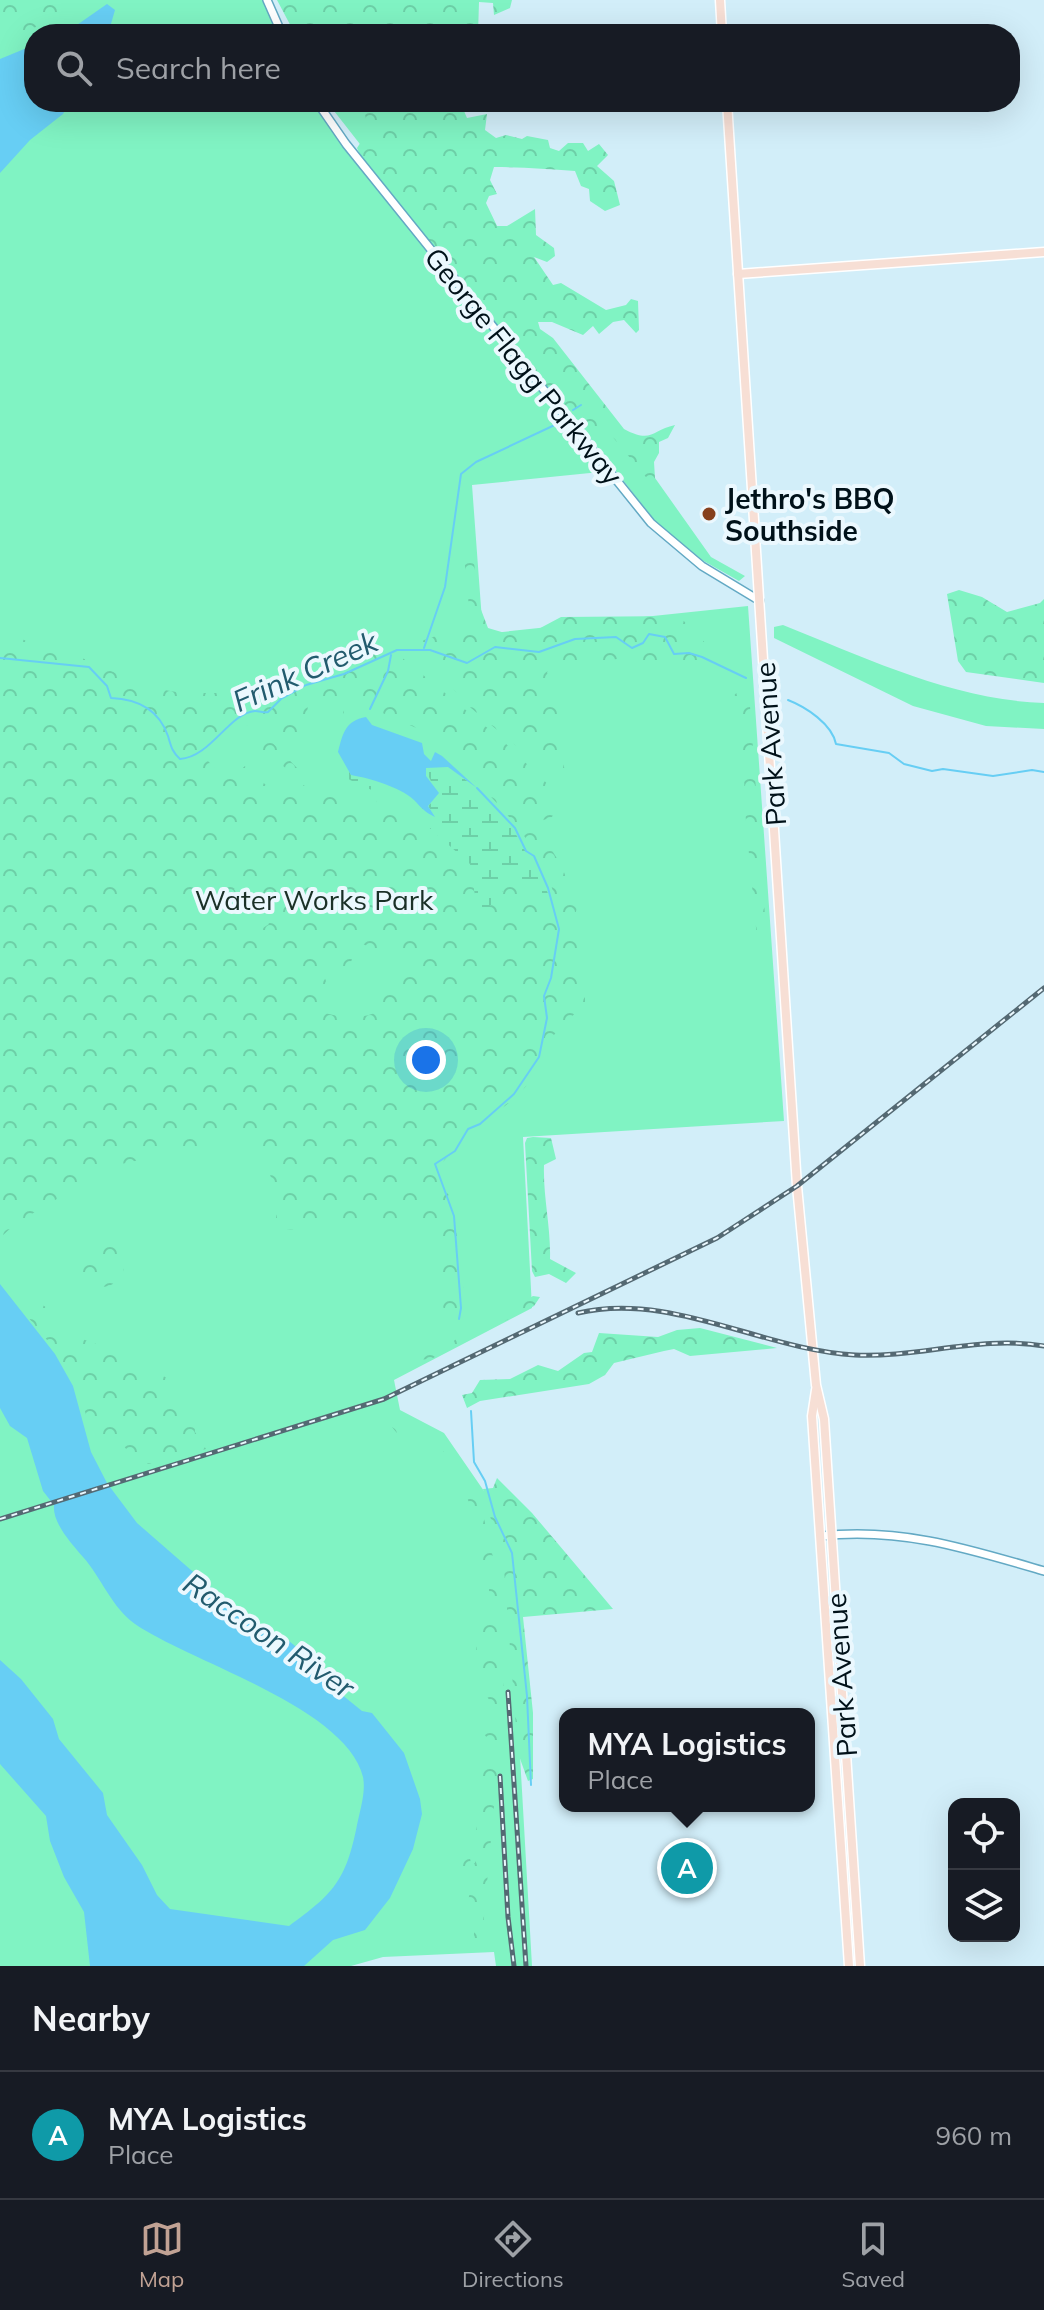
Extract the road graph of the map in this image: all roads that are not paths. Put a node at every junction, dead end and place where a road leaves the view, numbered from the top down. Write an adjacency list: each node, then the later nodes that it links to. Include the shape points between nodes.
1 (267, 0): 3 (street)
2 (720, 0): 4 (main road)
3 (278, 24)
4 (721, 24)
5 (324, 112): 9 (street, George Flagg Parkway, via 651,523 702,566)
6 (728, 112): 8 (main road, Park Avenue)
7 (1044, 252): 8 (main road)
8 (738, 274): 9 (main road, Park Avenue)
9 (760, 601): 10 (main road, Park Avenue, via 797,1186)
10 (816, 1385): 11 (main road, Park Avenue, via 824,1419); 12 (main road, Park Avenue, via 812,1416)
11 (832, 1535): 12 (street); 13 (street, via 912,1536); 15 (main road, Park Avenue)
12 (821, 1536): 14 (main road, Park Avenue)
13 (1044, 1571)
14 (849, 1966)
15 (860, 1966)

